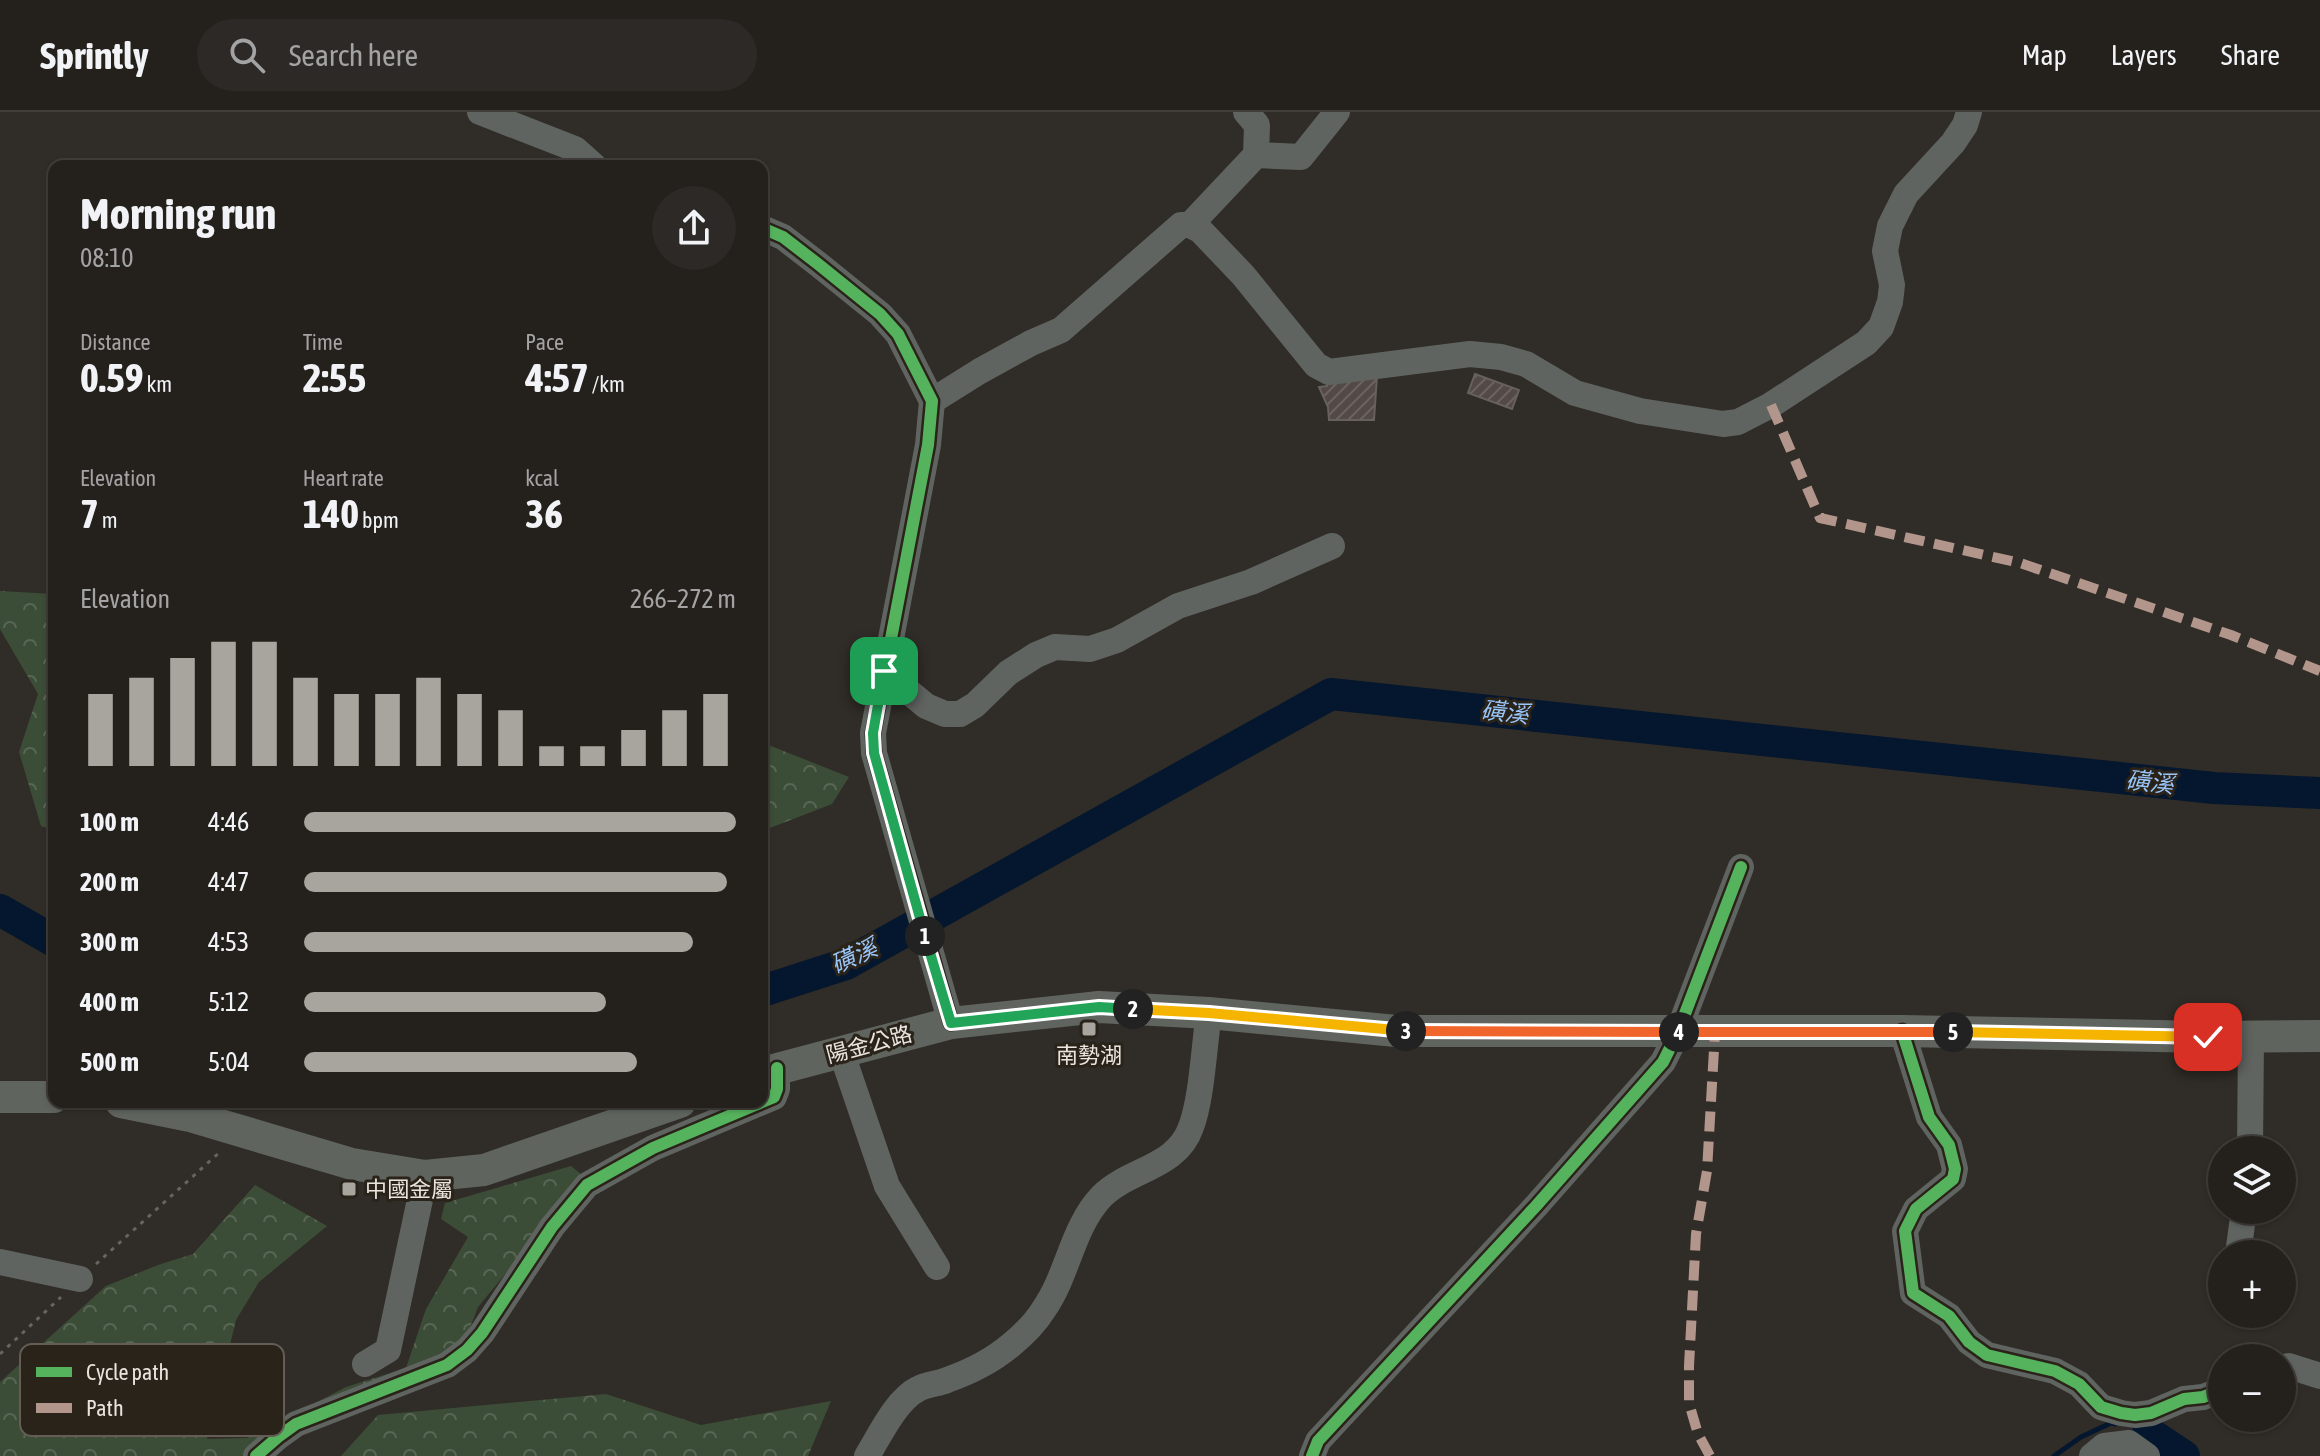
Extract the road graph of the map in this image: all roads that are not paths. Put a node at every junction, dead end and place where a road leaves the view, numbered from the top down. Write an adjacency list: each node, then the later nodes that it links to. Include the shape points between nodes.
1 (480, 112): 6 (street, via 575,149)
2 (1246, 112): 5 (street, via 1257,125)
3 (1337, 112): 5 (street, via 1301,157)
4 (1969, 112): 7 (street, via 1953,143 1906,194 1890,226 1885,251 1892,285 1881,327 1866,343 1738,422 1640,411 1575,393 1526,364 1501,357 1470,354 1329,372 1316,365 1243,275)
5 (1256, 155): 7 (street)
6 (587, 160)
7 (1190, 225): 9 (street, via 1181,225 1061,330)
8 (768, 231): 9 (street, via 880,314 898,334)
9 (932, 401): 11 (street)
10 (1332, 546): 11 (street, via 1251,582 1178,606 1117,640 1090,649 1055,647 1036,655 960,714 926,706)
11 (884, 671): 14 (street, via 874,753)
12 (1741, 867): 16 (street)
13 (1209, 1013): 14 (main road, 陽金公路, via 1099,1007); 16 (main road, 陽金公路, via 1396,1031); 41 (street, via 1194,1115 1179,1148 1099,1198 1044,1310 1012,1345 981,1366 917,1389 897,1408)
14 (951, 1023): 19 (main road, 陽金公路)
15 (1902, 1031): 16 (main road, 陽金公路); 18 (main road, 陽金公路); 36 (street, via 1929,1117 1949,1145 1955,1169 1953,1179 1916,1209 1905,1231 1913,1293 1949,1316 1987,1355 2055,1371 2079,1384 2101,1407)
16 (1678, 1032): 42 (street, via 1663,1062 1318,1441)
17 (2320, 1036): 18 (main road, 陽金公路)
18 (2251, 1037): 27 (street)
19 (841, 1051): 20 (main road, 陽金公路); 30 (street, via 887,1186)
20 (770, 1071): 23 (street, via 777,1089)
21 (0, 1097): 22 (main road)
22 (48, 1097)
23 (768, 1100)
24 (151, 1108): 28 (main road, via 352,1164)
25 (663, 1108): 28 (main road, via 484,1170)
26 (748, 1108): 37 (street, via 653,1148 587,1185 552,1227 482,1333 447,1365)
27 (2250, 1136)
28 (425, 1176): 32 (street, via 388,1350)
29 (0, 1262): 31 (street)
30 (937, 1267)
31 (80, 1279)
32 (365, 1364)
33 (2296, 1368): 34 (street)
34 (2320, 1376)
35 (2208, 1395): 36 (street)
36 (2135, 1415): 39 (street)
37 (284, 1433)
38 (279, 1436): 40 (street)
39 (2138, 1449): 43 (street, via 2104,1446)
40 (256, 1456)
41 (867, 1456)
42 (1312, 1456)
43 (2092, 1456)

